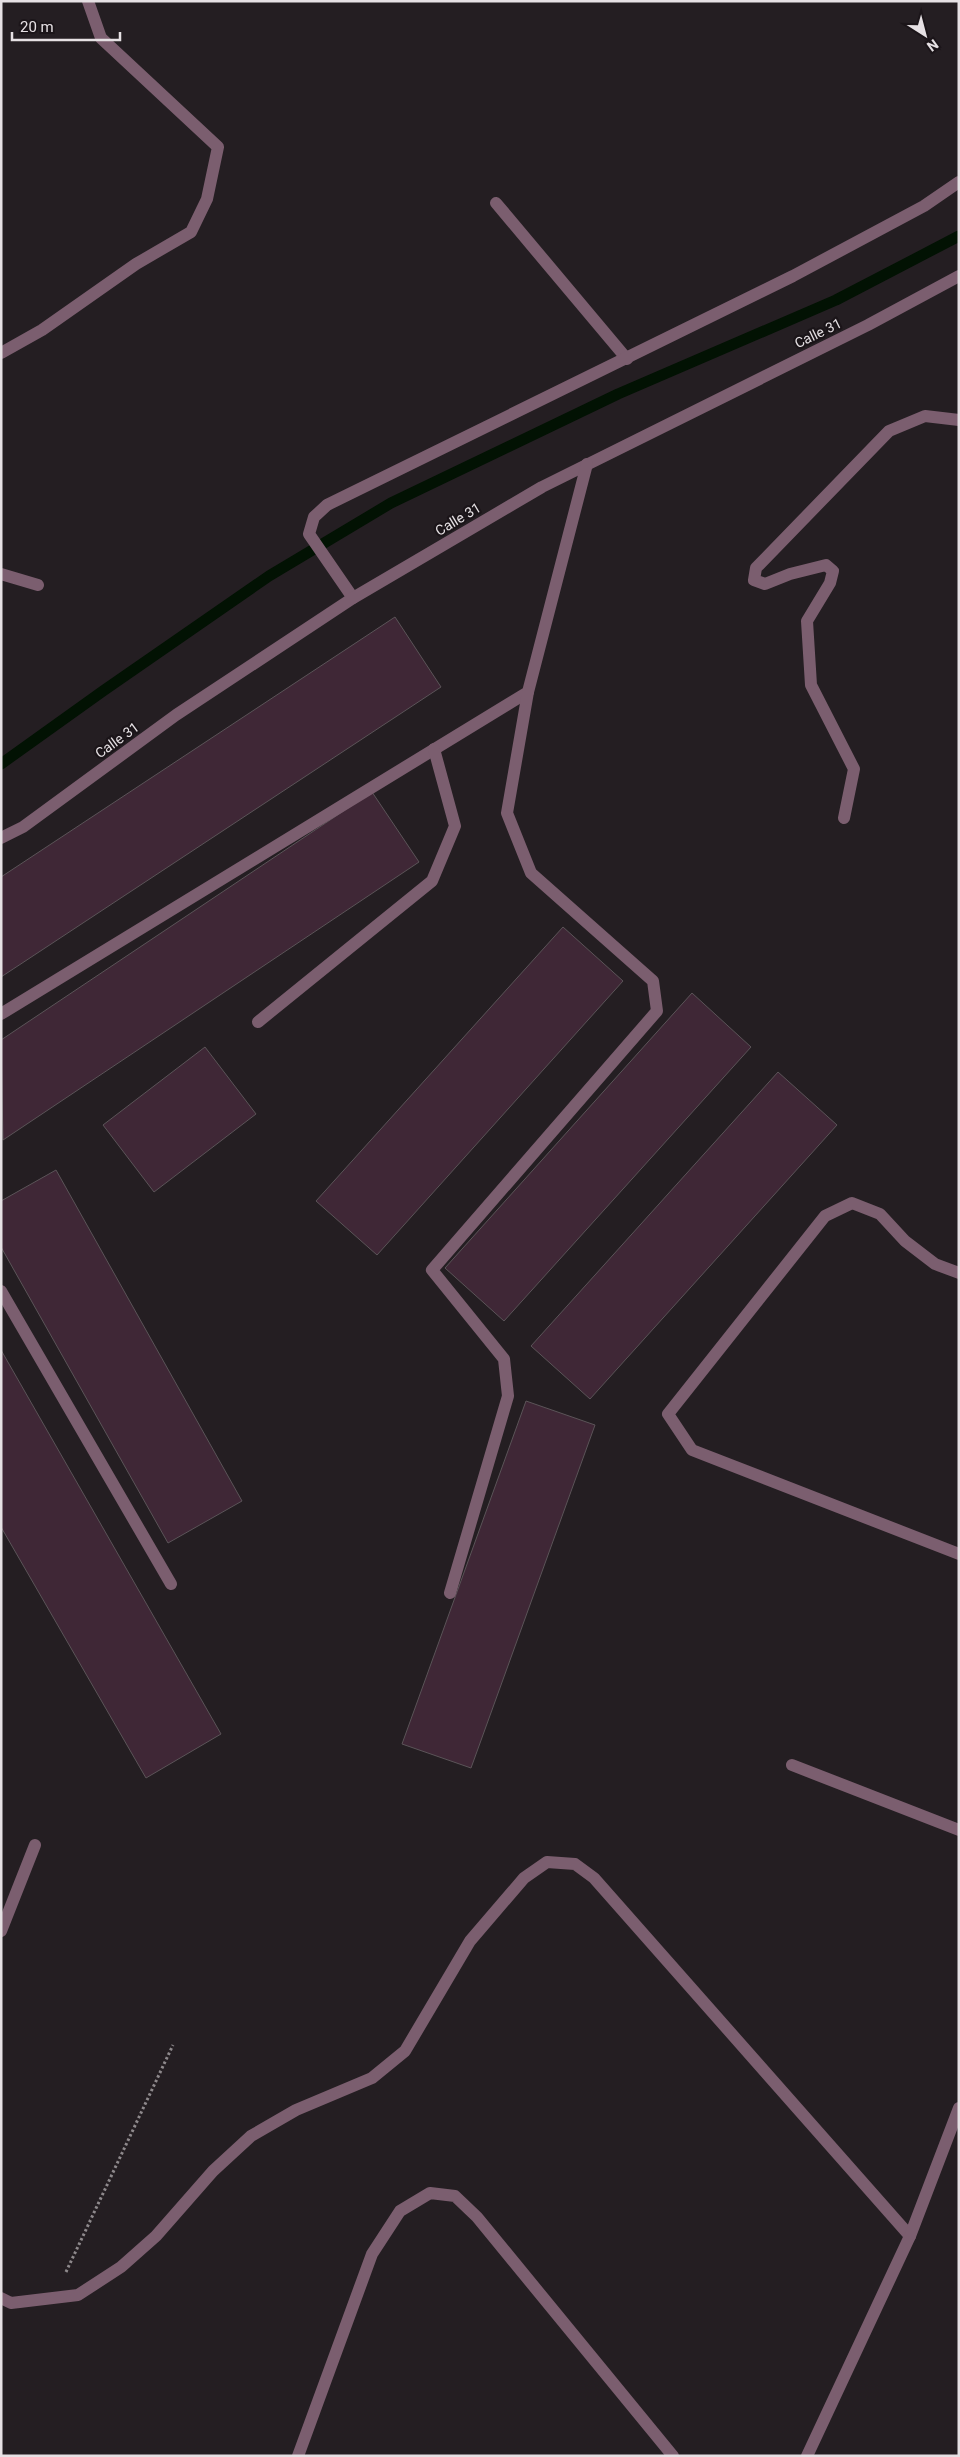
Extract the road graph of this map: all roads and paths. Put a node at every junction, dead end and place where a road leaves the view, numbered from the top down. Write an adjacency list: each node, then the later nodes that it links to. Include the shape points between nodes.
1 (88, 1): 5 (street, via 101,38 218,147 207,199 192,232 136,264 42,330)
2 (959, 182): 6 (street, via 924,206 793,276)
3 (496, 203): 6 (street)
4 (959, 276): 8 (street, Calle 31, via 868,325)
5 (1, 353)
6 (627, 359): 11 (street, via 327,505 314,517 309,534)
7 (959, 420): 14 (street, via 925,416 889,431 756,568 754,580 764,584 826,565 833,571 830,583 807,621 811,685 854,769)
8 (587, 464): 11 (street, Calle 31); 12 (street)
9 (1, 574): 10 (street)
10 (38, 586)
11 (353, 598): 15 (street, Calle 31, via 176,715 22,827)
12 (528, 692): 13 (street); 22 (street, via 507,813 531,873 653,981 657,1011 432,1270 504,1359 508,1396)
13 (434, 749): 16 (street); 17 (street, via 455,826 432,881)
14 (844, 818)
15 (1, 838)
16 (1, 1014)
17 (258, 1022)
18 (959, 1274): 20 (street, via 935,1264 905,1241 880,1214 852,1203 825,1216 668,1414 692,1450)
19 (1, 1291): 21 (street)
20 (959, 1554)
21 (172, 1584)
22 (450, 1593)
23 (792, 1765): 24 (street)
24 (959, 1830)
25 (35, 1846): 26 (street)
26 (1, 1931)
27 (173, 2045): 30 (path)
28 (959, 2108): 29 (street)
29 (910, 2236): 30 (street, via 594,1878 574,1864 547,1862 524,1878 470,1941 405,2051 372,2078 296,2110 251,2136 213,2171 156,2236 121,2267 78,2295); 34 (street)
30 (54, 2297): 31 (street, via 11,2303)
31 (1, 2298)
32 (298, 2456): 33 (street, via 372,2254 400,2211 430,2192 455,2196 477,2217)
33 (673, 2456)
34 (807, 2456)

